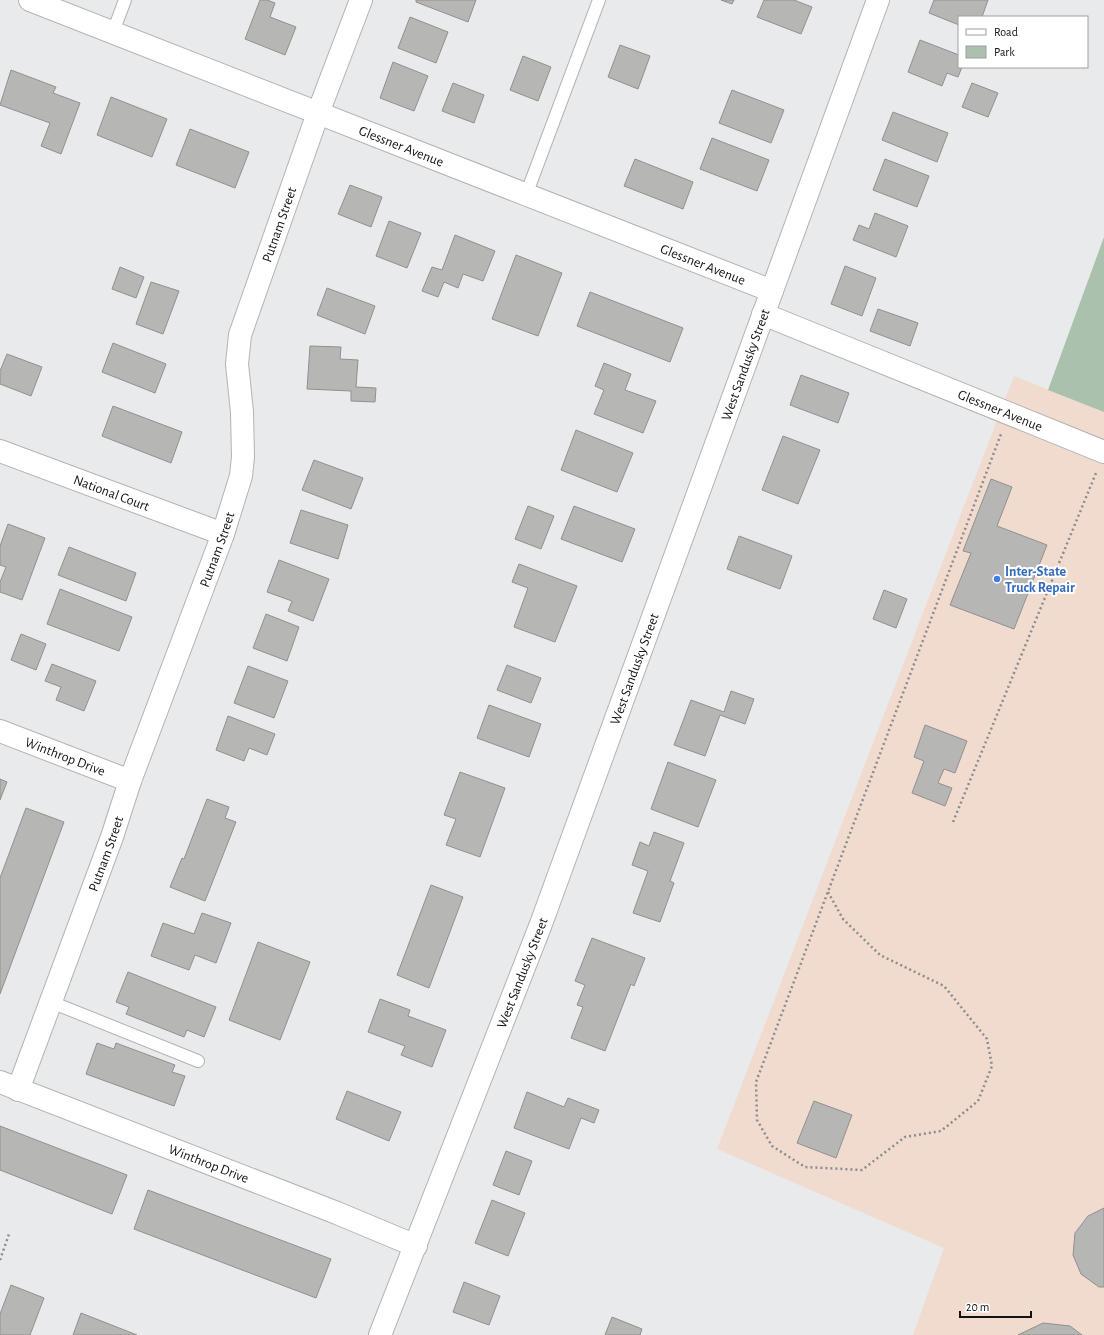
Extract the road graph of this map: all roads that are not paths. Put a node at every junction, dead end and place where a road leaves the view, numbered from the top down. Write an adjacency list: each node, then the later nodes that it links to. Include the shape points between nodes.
1 (30, 0): 6 (street, Glessner Avenue)
2 (125, 0): 6 (lane)
3 (361, 0): 7 (street, Putnam Street)
4 (599, 0): 8 (lane)
5 (878, 0): 9 (street, West Sandusky Street)
6 (113, 32): 7 (street, Glessner Avenue)
7 (318, 113): 8 (street, Glessner Avenue); 13 (street, Putnam Street, via 240,335 237,364 242,412 241,476)
8 (526, 195): 9 (street, Glessner Avenue)
9 (772, 291): 10 (street, West Sandusky Street)
10 (763, 314): 12 (street, Glessner Avenue, via 1009,413); 19 (street, West Sandusky Street, via 541,924)
11 (0, 451): 13 (street, National Court)
12 (1101, 461)
13 (223, 534): 15 (street, Putnam Street)
14 (0, 731): 15 (street, Winthrop Drive)
15 (130, 781): 16 (street, Putnam Street)
16 (51, 1002): 17 (lane); 18 (street, Putnam Street)
17 (198, 1061)
18 (9, 1086): 19 (street, Winthrop Drive)
19 (416, 1246): 20 (street, West Sandusky Street)
20 (380, 1335)

